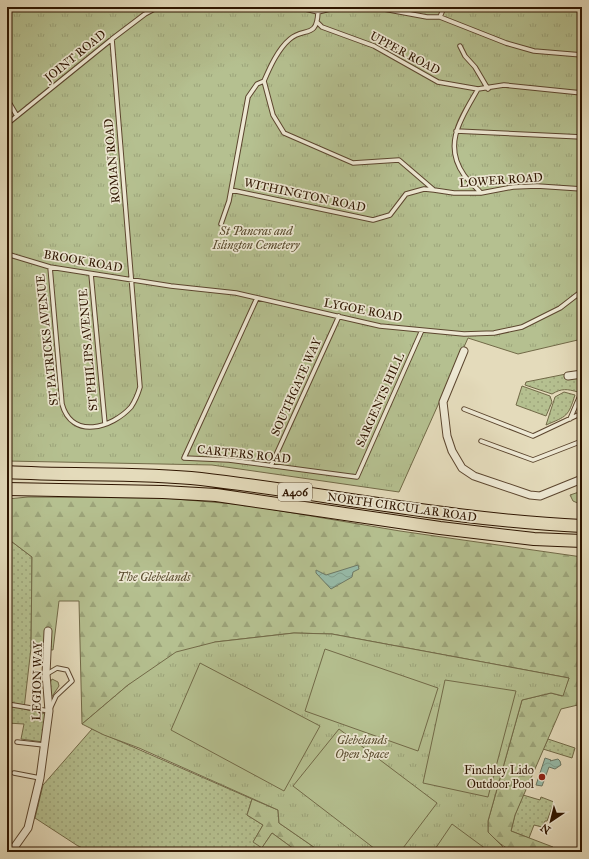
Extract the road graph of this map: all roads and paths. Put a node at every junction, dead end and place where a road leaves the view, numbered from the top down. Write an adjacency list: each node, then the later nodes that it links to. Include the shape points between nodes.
1 (158, 7): 9 (lane, JOINT ROAD)
2 (297, 7): 6 (lane)
3 (338, 7): 6 (lane)
4 (373, 7): 7 (lane)
5 (444, 7): 7 (lane)
6 (318, 12): 8 (lane)
7 (440, 17): 11 (lane, via 506,43 534,51)
8 (318, 22): 12 (lane, WITHINGTON ROAD, via 309,32 291,38 282,47); 13 (lane, UPPER ROAD, via 322,27 374,46 438,82)
9 (112, 39): 17 (lane, JOINT ROAD); 29 (lane, ROMAN ROAD)
10 (460, 46): 14 (lane)
11 (582, 55)
12 (264, 81): 21 (lane, WITHINGTON ROAD, via 257,84 248,97); 22 (lane, via 273,115 284,133 353,163 399,160)
13 (478, 89): 14 (lane, UPPER ROAD); 19 (lane, via 462,115)
14 (488, 89): 15 (lane, UPPER ROAD, via 504,85)
15 (582, 93)
16 (7, 99): 17 (lane)
17 (17, 116): 18 (lane, JOINT ROAD)
18 (7, 124)
19 (456, 131): 20 (lane); 24 (lane, via 453,144 457,160 464,175)
20 (582, 137)
21 (231, 190): 22 (lane, WITHINGTON ROAD, via 373,220 390,215 406,194 424,189); 25 (lane, WITHINGTON ROAD)
22 (434, 190): 24 (lane, LOWER ROAD)
23 (582, 190): 24 (lane, LOWER ROAD, via 538,186 513,187)
24 (481, 194)
25 (221, 224)
26 (7, 254): 27 (lane, BROOK ROAD)
27 (50, 267): 28 (lane, BROOK ROAD); 41 (lane, ST PATRICKS AVENUE, via 62,404 65,413 70,421 80,426 90,428)
28 (91, 274): 29 (lane, BROOK ROAD); 41 (lane, ST PHILIPS AVENUE)
29 (133, 280): 31 (lane, LYGOE ROAD, via 216,290); 41 (lane, ROMAN ROAD, via 140,387 132,405 125,413)
30 (582, 291): 33 (lane, LYGOE ROAD, via 560,308 536,321 508,330 464,334)
31 (257, 298): 32 (lane, LYGOE ROAD); 44 (lane, CARTERS ROAD, via 184,458 229,460)
32 (339, 316): 33 (lane, LYGOE ROAD, via 380,326); 44 (lane, SOUTHGATE WAY)
33 (422, 330): 46 (lane, SARGENTS HILL)
34 (464, 351): 47 (street, via 445,403 447,436 462,468 474,476 540,496)
35 (582, 374): 36 (street)
36 (568, 376)
37 (582, 391): 40 (lane)
38 (464, 410): 40 (lane, via 533,436)
39 (582, 413): 40 (lane)
40 (570, 419)
41 (105, 424)
42 (481, 441): 43 (lane, via 533,460)
43 (582, 441)
44 (271, 466): 46 (lane, CARTERS ROAD)
45 (7, 472): 49 (highway, NORTH CIRCULAR ROAD / A406, via 121,474 198,479 451,515)
46 (357, 477)
47 (582, 479)
48 (7, 489): 50 (highway, NORTH CIRCULAR ROAD / A406, via 163,492 216,496 440,528 534,539)
49 (582, 526)
50 (582, 541)
51 (48, 631): 52 (street, LEGION WAY)
52 (46, 674): 54 (street, LEGION WAY); 54 (lane, via 57,668 67,670 72,681 56,696)
53 (7, 704): 54 (lane)
54 (49, 710): 56 (street, LEGION WAY)
55 (17, 742): 56 (lane)
56 (45, 745): 58 (street, LEGION WAY)
57 (14, 773): 58 (lane)
58 (40, 778): 59 (street, LEGION WAY, via 28,828)
59 (11, 852)

